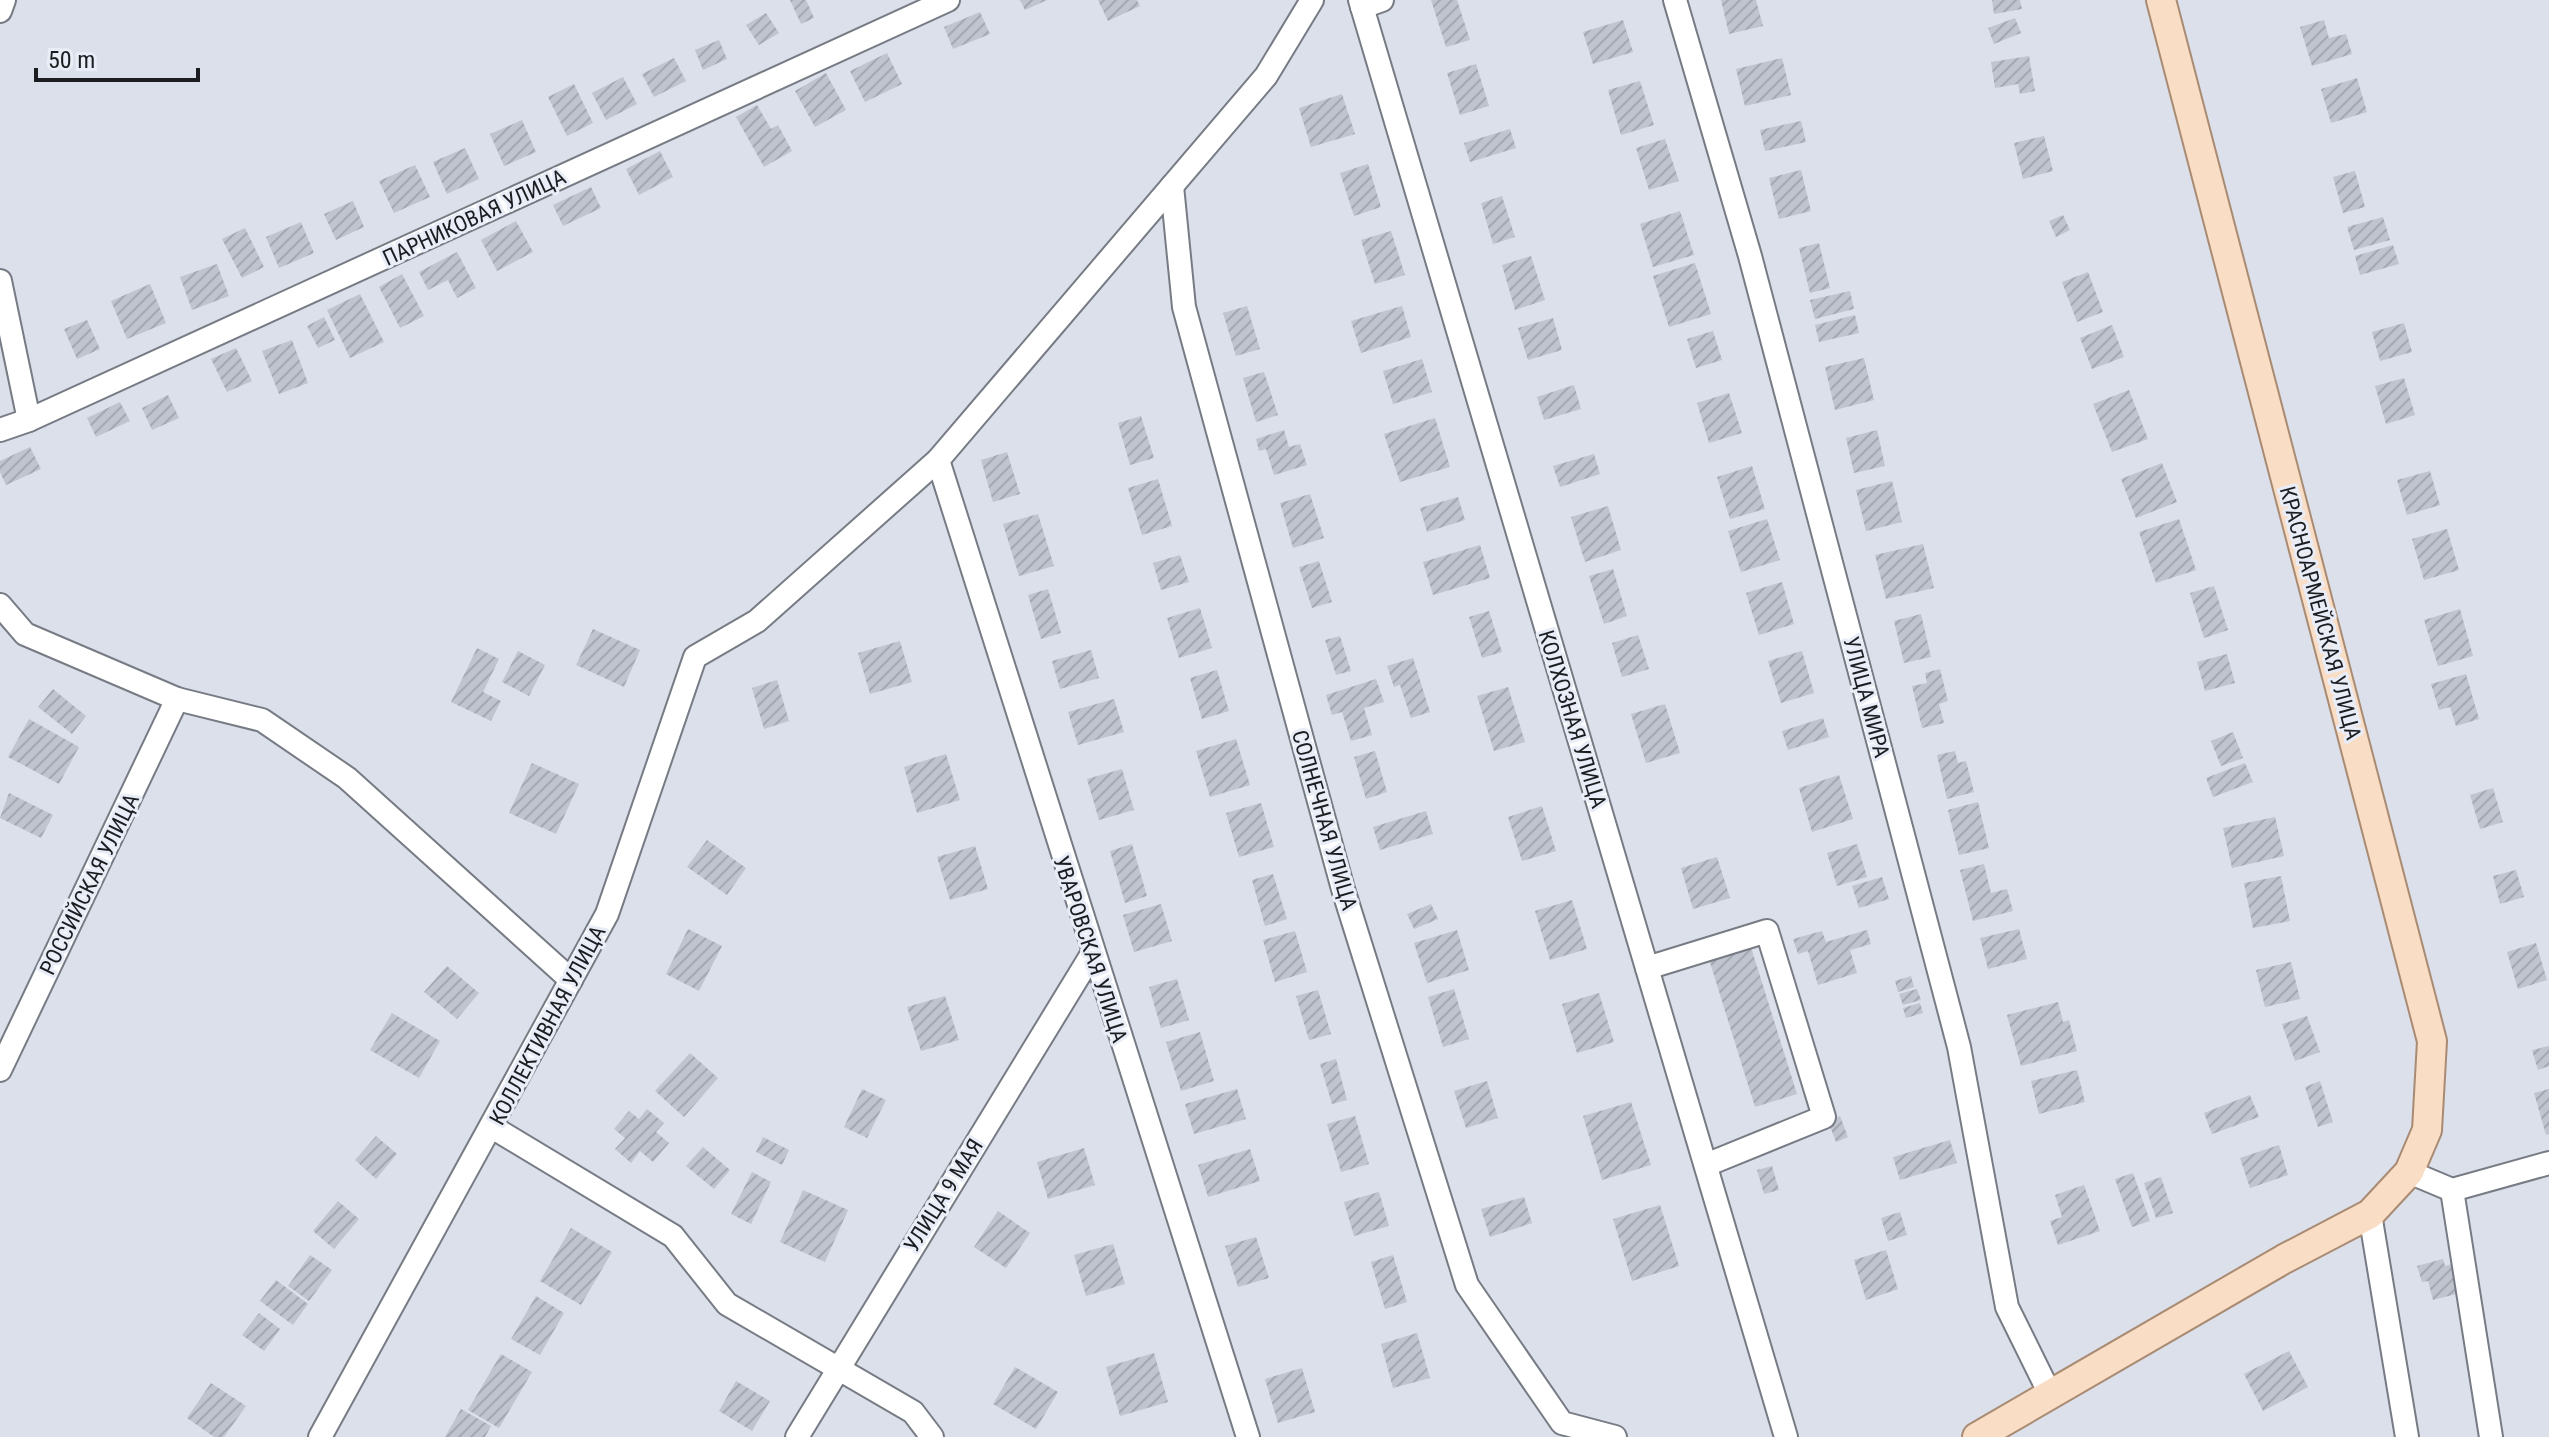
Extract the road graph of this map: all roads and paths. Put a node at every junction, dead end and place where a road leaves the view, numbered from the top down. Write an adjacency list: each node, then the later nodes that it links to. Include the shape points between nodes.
1 (4, 0): 7 (street)
2 (948, 0): 10 (street, ПАРНИКОВАЯ УЛИЦА)
3 (1312, 0): 8 (street, КОЛЛЕКТИВНАЯ УЛИЦА, via 1266,76)
4 (1675, 0): 26 (street, УЛИЦА МИРА, via 1750,256 1959,1047 2007,1307)
5 (2161, 0): 22 (main road, КРАСНОАРМЕЙСКАЯ УЛИЦА, via 2432,1041 2427,1130)
6 (1368, 2): 16 (street, КОЛХОЗНАЯ УЛИЦА)
7 (0, 11)
8 (1172, 186): 12 (street, КОЛЛЕКТИВНАЯ УЛИЦА); 31 (street, СОЛНЕЧНАЯ УЛИЦА, via 1184,307 1343,889 1467,1285 1562,1423)
9 (0, 281): 10 (street)
10 (29, 420): 11 (street, ПАРНИКОВАЯ УЛИЦА)
11 (0, 430)
12 (938, 460): 15 (street, УВАРОВСКАЯ УЛИЦА); 17 (street, КОЛЛЕКТИВНАЯ УЛИЦА, via 757,621 695,657 607,914)
13 (0, 605): 14 (street, via 25,634)
14 (177, 699): 17 (street, via 262,720 347,778); 18 (street, РОССИЙСКАЯ УЛИЦА)
15 (1092, 954): 25 (street, УЛИЦА 9 МАЯ); 30 (street, УВАРОВСКАЯ УЛИЦА)
16 (1647, 968): 21 (street, КОЛХОЗНАЯ УЛИЦА); 21 (street, via 1767,931 1824,1117)
17 (571, 980): 19 (street, КОЛЛЕКТИВНАЯ УЛИЦА)
18 (0, 1070)
19 (492, 1127): 25 (street, via 673,1236 727,1304); 27 (street, КОЛЛЕКТИВНАЯ УЛИЦА)
20 (2549, 1163): 23 (street)
21 (1706, 1165): 32 (street, КОЛХОЗНАЯ УЛИЦА)
22 (2409, 1172): 23 (street); 24 (main road, КРАСНОАРМЕЙСКАЯ УЛИЦА)
23 (2452, 1190): 35 (street)
24 (2370, 1214): 26 (main road, КРАСНОАРМЕЙСКАЯ УЛИЦА); 34 (street)
25 (835, 1370): 28 (street, УЛИЦА 9 МАЯ); 29 (street, via 913,1412)
26 (2050, 1394): 33 (main road, КРАСНОАРМЕЙСКАЯ УЛИЦА)
27 (320, 1437)
28 (797, 1437)
29 (932, 1437)
30 (1248, 1437)
31 (1615, 1437)
32 (1786, 1437)
33 (1977, 1437)
34 (2407, 1437)
35 (2491, 1437)

